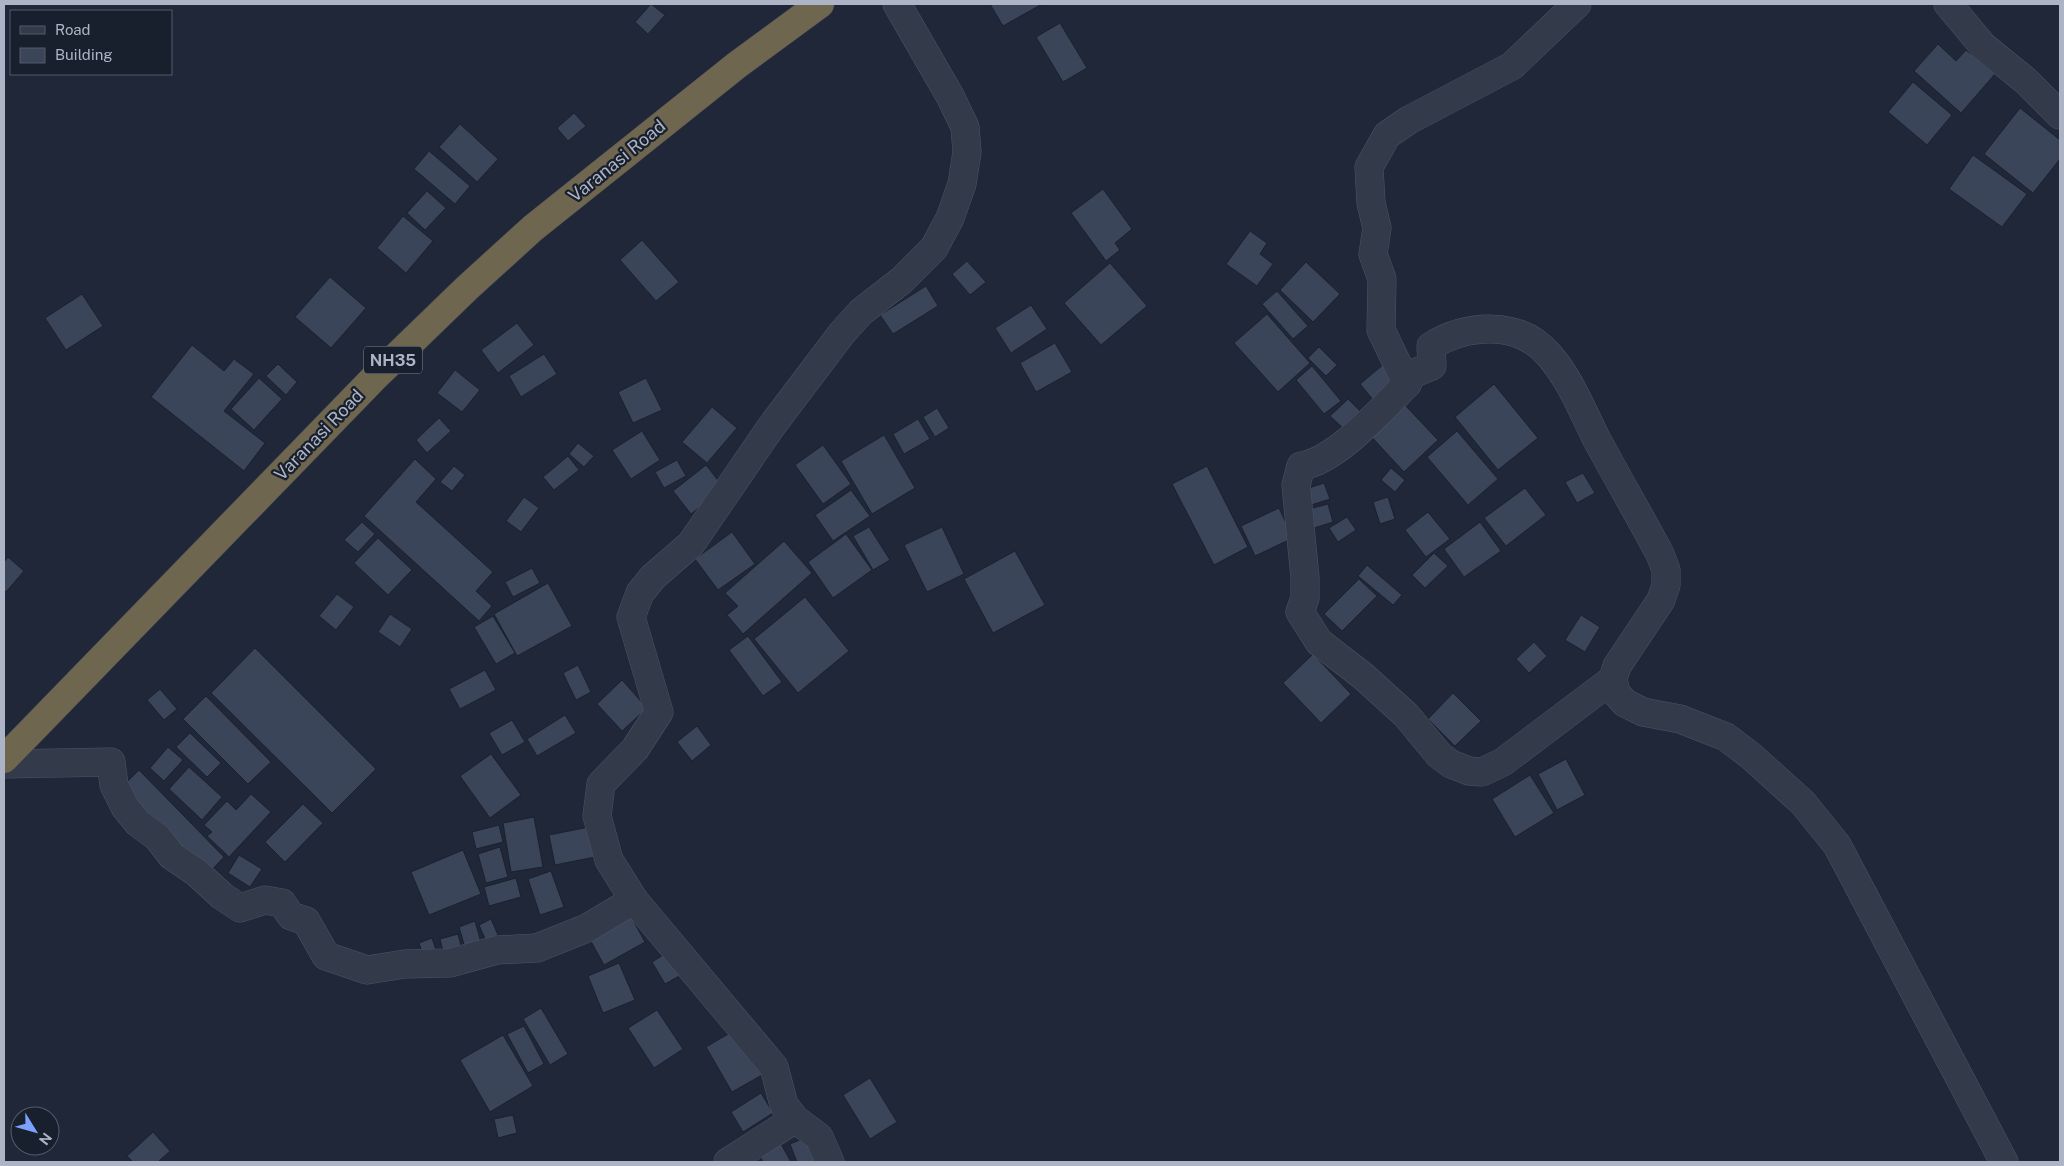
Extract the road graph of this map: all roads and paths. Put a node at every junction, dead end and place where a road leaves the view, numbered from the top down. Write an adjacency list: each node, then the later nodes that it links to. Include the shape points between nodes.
1 (820, 4): 8 (highway, Varanasi Road / NH35, via 533,228 467,288 375,377)
2 (897, 4): 10 (street, via 965,127 967,152 962,184 950,218 934,248 902,280 861,312 842,333 771,426 691,544 653,576 640,593 631,617 659,712 635,749 601,784 597,816 609,860)
3 (1578, 4): 6 (street, via 1512,66 1409,120 1387,135 1369,167 1371,203 1377,228 1373,254 1382,279 1381,330)
4 (1948, 4): 5 (street, via 1983,46 2026,81)
5 (2060, 115)
6 (1407, 384): 7 (street, via 1412,374 1432,366 1432,346 1448,336 1468,330 1511,332 1532,341 1548,354 1562,373 1666,570 1662,600 1617,666); 7 (street, via 1368,423 1332,452 1314,464 1301,466 1296,485 1305,598 1300,612 1308,627 1319,642 1406,715 1439,755 1450,764 1469,771 1482,772 1502,762)
7 (1613, 679): 14 (street, via 1616,693 1625,703 1643,712 1680,719 1726,737 1751,756 1822,824 1837,845)
8 (4, 759)
9 (4, 764): 10 (street, via 112,762 114,785 125,806 172,856 240,908 265,900 282,903 291,916 306,921 326,956 367,970 405,964 450,963 497,950 537,948 587,928)
10 (634, 900): 11 (street, via 774,1067 784,1105)
11 (795, 1119): 12 (street); 13 (street, via 819,1137)
12 (728, 1162)
13 (830, 1162)
14 (2004, 1162)

